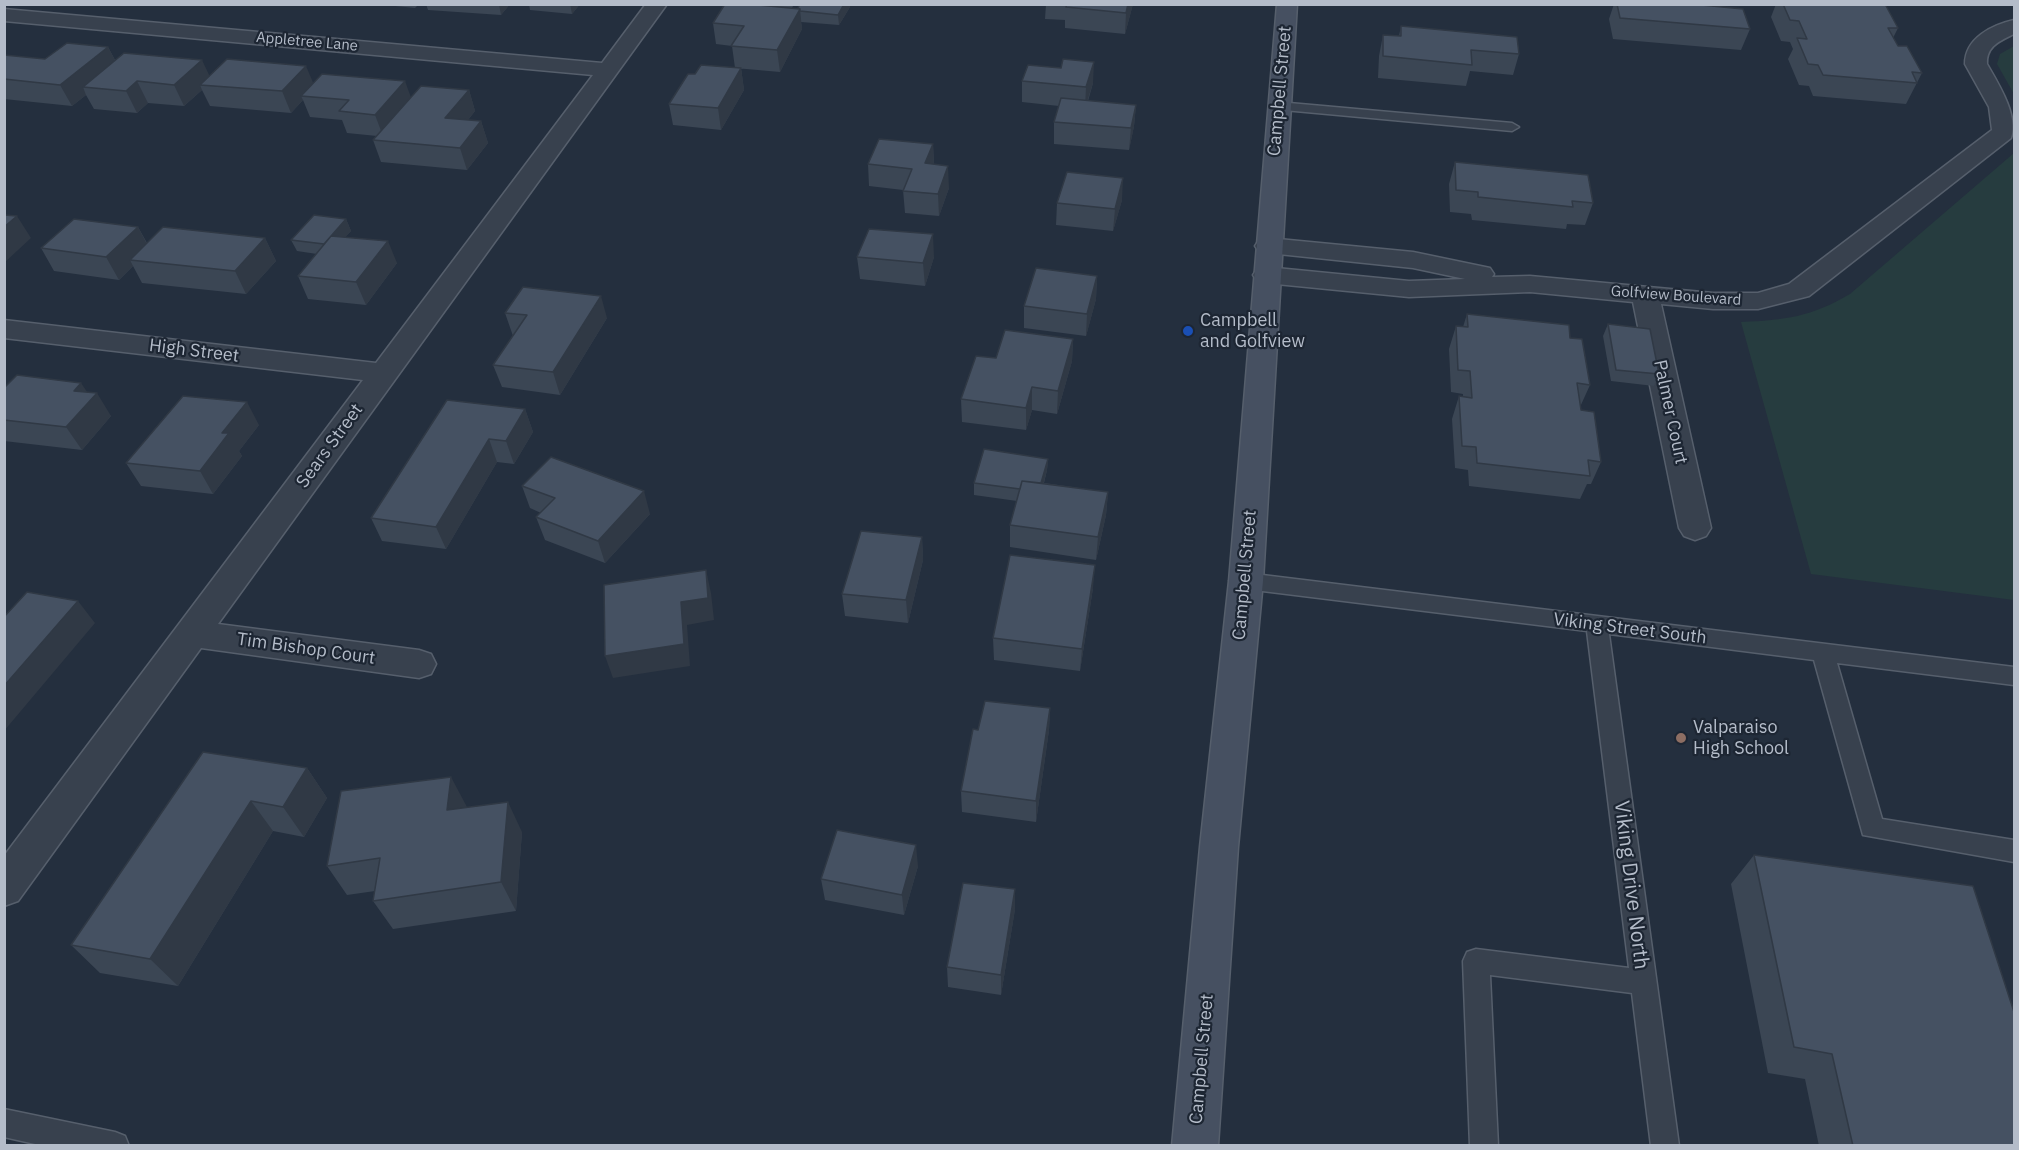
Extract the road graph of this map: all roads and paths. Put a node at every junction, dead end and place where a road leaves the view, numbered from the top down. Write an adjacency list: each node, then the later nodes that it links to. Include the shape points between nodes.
1 (657, 4): 5 (street, Sears Street)
2 (1287, 4): 6 (main road, Campbell Street)
3 (4, 15): 5 (street, Appletree Lane)
4 (2014, 27): 11 (street, Golfview Boulevard, via 1983,43 1975,56 2004,115 2006,125 2002,133 1799,290 1758,301)
5 (609, 70): 13 (street, Sears Street)
6 (1278, 106): 7 (lane); 8 (main road, Campbell Street)
7 (1512, 127)
8 (1268, 246): 9 (main road, Campbell Street); 10 (street, via 1413,260)
9 (1266, 275): 10 (street, Golfview Boulevard, via 1408,289); 15 (main road, Campbell Street)
10 (1530, 284): 11 (street, Golfview Boulevard)
11 (1646, 295): 14 (street, Palmer Court)
12 (4, 329): 13 (street, High Street)
13 (384, 373): 17 (street, Sears Street)
14 (1695, 528)
15 (1246, 581): 16 (lane, Viking Street South); 26 (main road, Campbell Street)
16 (1597, 625): 18 (lane, Viking Street South); 23 (lane, Viking Drive North)
17 (192, 634): 19 (street, Tim Bishop Court); 22 (street, Sears Street)
18 (1823, 653): 20 (lane, Viking Street South); 21 (lane, via 1872,828)
19 (419, 664)
20 (2014, 676)
21 (2014, 851)
22 (4, 888)
23 (1643, 982): 27 (lane, via 1476,961); 28 (lane, Viking Drive North)
24 (4, 1123): 25 (lane)
25 (115, 1146)
26 (1195, 1146)
27 (1484, 1146)
28 (1665, 1146)

